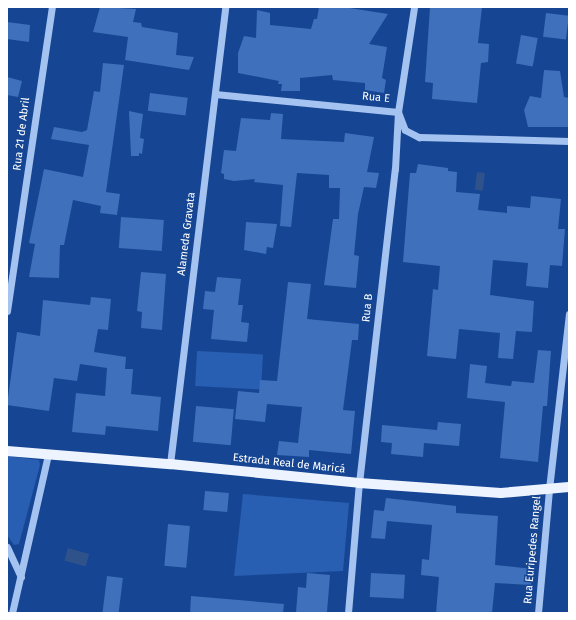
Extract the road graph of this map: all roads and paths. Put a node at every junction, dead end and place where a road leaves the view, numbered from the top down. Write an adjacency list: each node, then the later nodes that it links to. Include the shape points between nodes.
1 (52, 7): 7 (street, Rua 21 de Abril)
2 (225, 7): 4 (street, Alameda Gravata)
3 (414, 7): 5 (street, Rua B)
4 (215, 94): 5 (street, Rua E); 11 (street, Alameda Gravata)
5 (398, 112): 6 (street, Rua E, via 405,130 419,136); 12 (street, Rua B, via 395,169)
6 (569, 141)
7 (7, 311)
8 (569, 314): 14 (street, Rua Euripedes Rangel)
9 (7, 451): 10 (main road, Estrada Real de Maricá)
10 (48, 454): 11 (main road, Estrada Real de Maricá); 16 (street)
11 (170, 464): 12 (main road, Estrada Real de Maricá)
12 (359, 483): 14 (main road, Estrada Real de Maricá, via 501,493); 18 (street, Rua B)
13 (569, 487): 14 (main road, Estrada Real de Maricá)
14 (549, 489): 19 (street, Rua Euripedes Rangel)
15 (7, 547): 16 (street)
16 (21, 577): 17 (street)
17 (12, 613)
18 (348, 613)
19 (538, 613)

